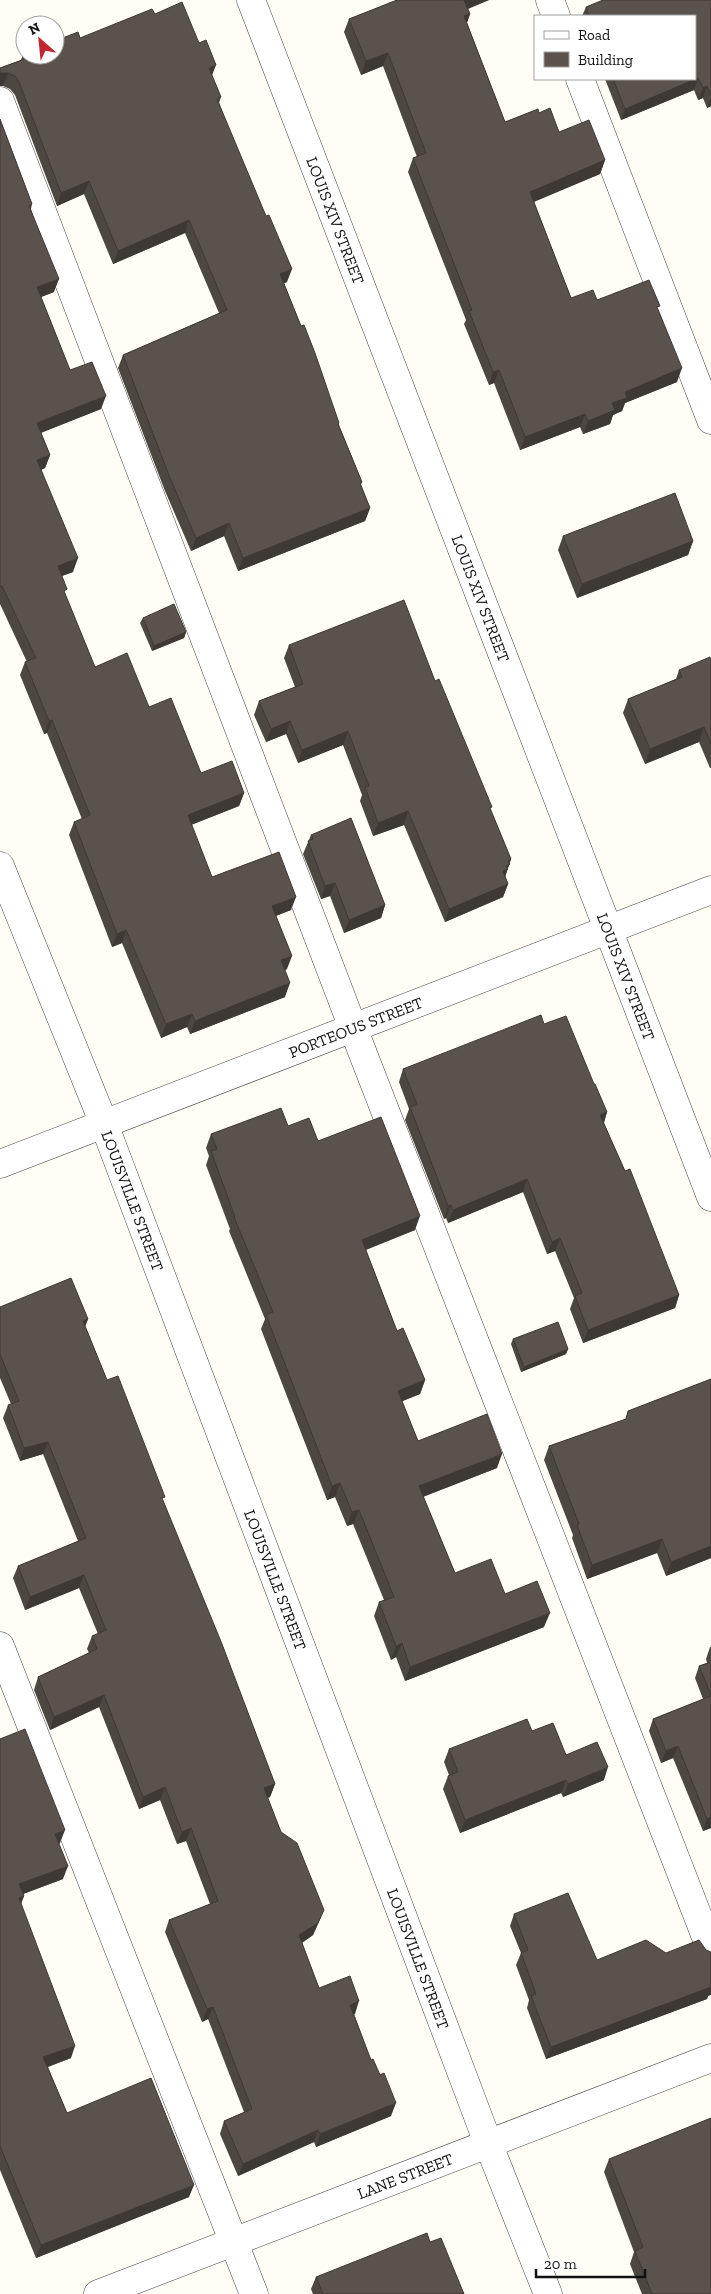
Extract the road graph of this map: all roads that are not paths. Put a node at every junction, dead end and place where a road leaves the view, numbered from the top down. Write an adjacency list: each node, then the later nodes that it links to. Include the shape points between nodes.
1 (251, 0): 9 (street, LOUIS XIV STREET)
2 (550, 0): 3 (street)
3 (556, 15)
4 (580, 80): 6 (street)
5 (0, 101): 10 (street)
6 (711, 420)
7 (0, 866): 11 (street, LOUISVILLE STREET)
8 (711, 890): 9 (street, PORTEOUS STREET)
9 (608, 929): 10 (street, PORTEOUS STREET); 13 (street, LOUIS XIV STREET)
10 (353, 1028): 11 (street, PORTEOUS STREET); 15 (street)
11 (104, 1124): 12 (street, PORTEOUS STREET); 17 (street, LOUISVILLE STREET)
12 (0, 1164)
13 (711, 1197)
14 (0, 1646): 18 (street)
15 (711, 1950)
16 (711, 2058): 17 (street, LANE STREET)
17 (488, 2144): 18 (street, LANE STREET); 21 (street, LOUISVILLE STREET)
18 (234, 2242): 19 (street, LANE STREET); 20 (street)
19 (98, 2294)
20 (254, 2294)
21 (548, 2294)

